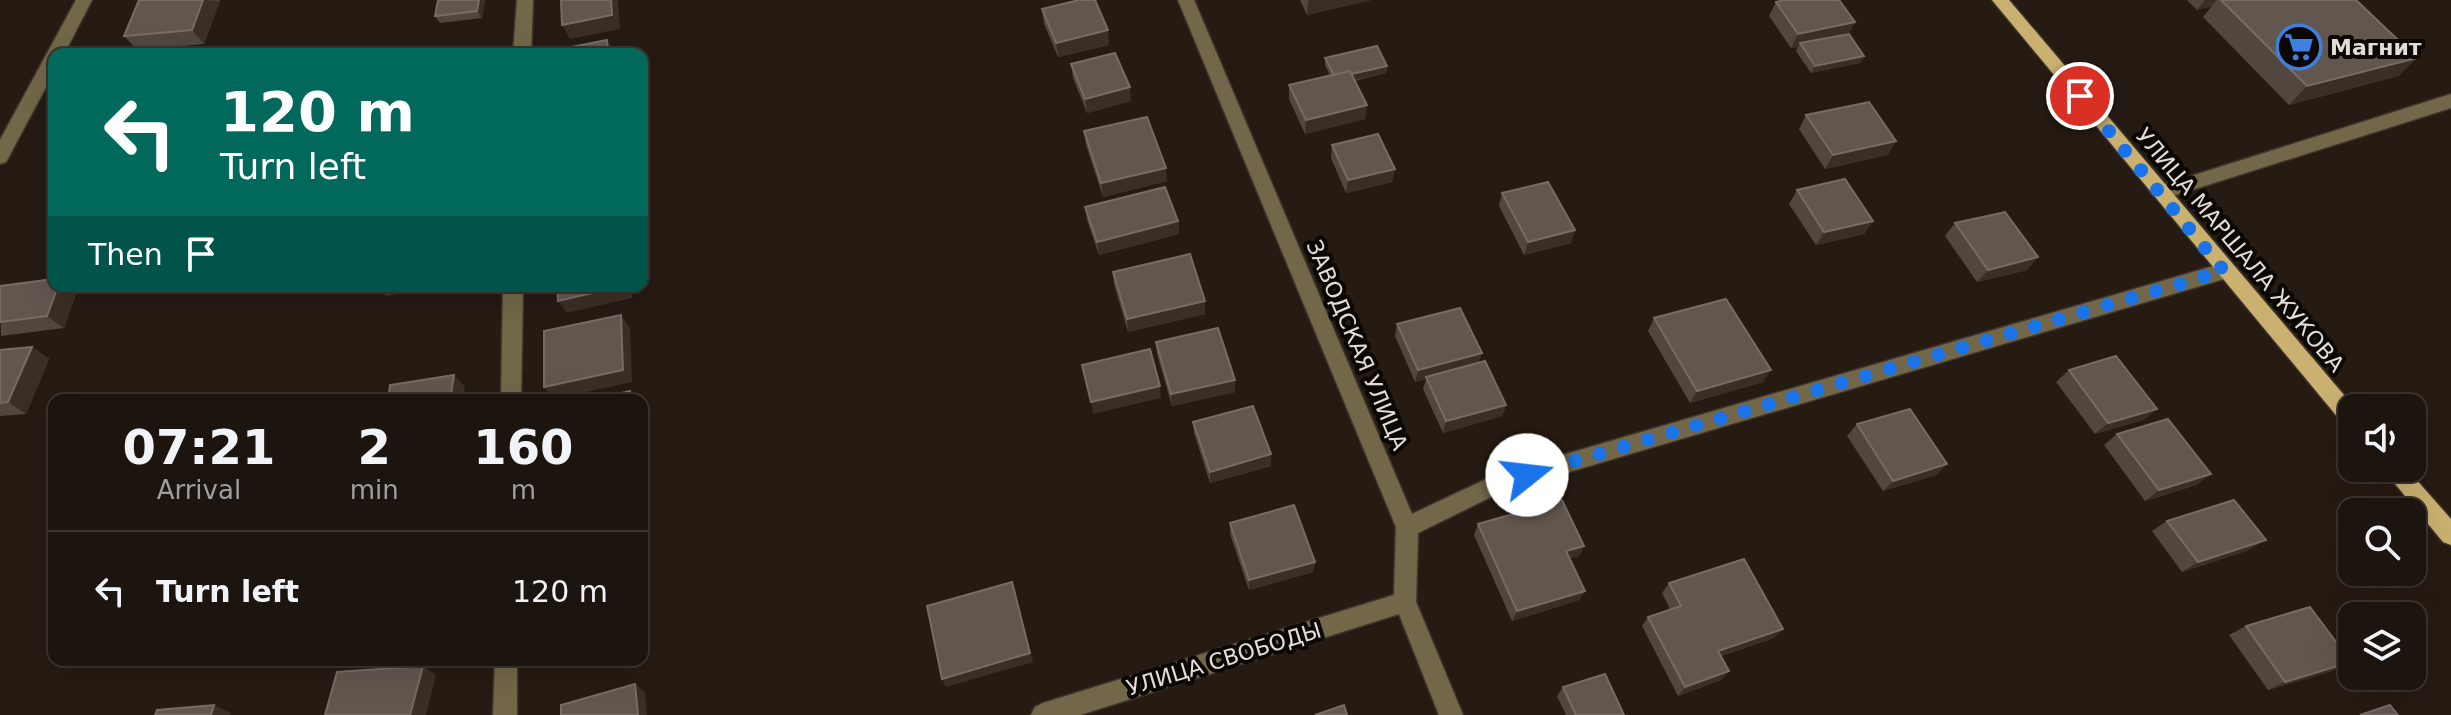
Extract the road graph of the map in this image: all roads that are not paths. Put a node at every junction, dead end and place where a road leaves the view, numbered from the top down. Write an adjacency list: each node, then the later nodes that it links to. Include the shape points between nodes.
1 (84, 0): 5 (street)
2 (525, 0): 6 (street)
3 (1186, 0): 16 (street, ЗАВОДСКАЯ УЛИЦА)
4 (2000, 0): 10 (main road, УЛИЦА МАРШАЛА ЖУКОВА)
5 (59, 48)
6 (522, 48)
7 (48, 68): 9 (street)
8 (2451, 101): 10 (street)
9 (0, 157)
10 (2160, 193): 11 (main road, УЛИЦА МАРШАЛА ЖУКОВА)
11 (2224, 271): 14 (main road, УЛИЦА МАРШАЛА ЖУКОВА); 16 (street, via 1497,484)
12 (513, 292): 13 (street)
13 (511, 394)
14 (2338, 404)
15 (2405, 482): 17 (main road)
16 (1407, 527): 18 (street, ЗАВОДСКАЯ УЛИЦА)
17 (2451, 535)
18 (1405, 602): 21 (street, УЛИЦА СВОБОДЫ); 22 (street, ЗАВОДСКАЯ УЛИЦА)
19 (506, 666): 20 (street)
20 (505, 715)
21 (1043, 715)
22 (1451, 715)

